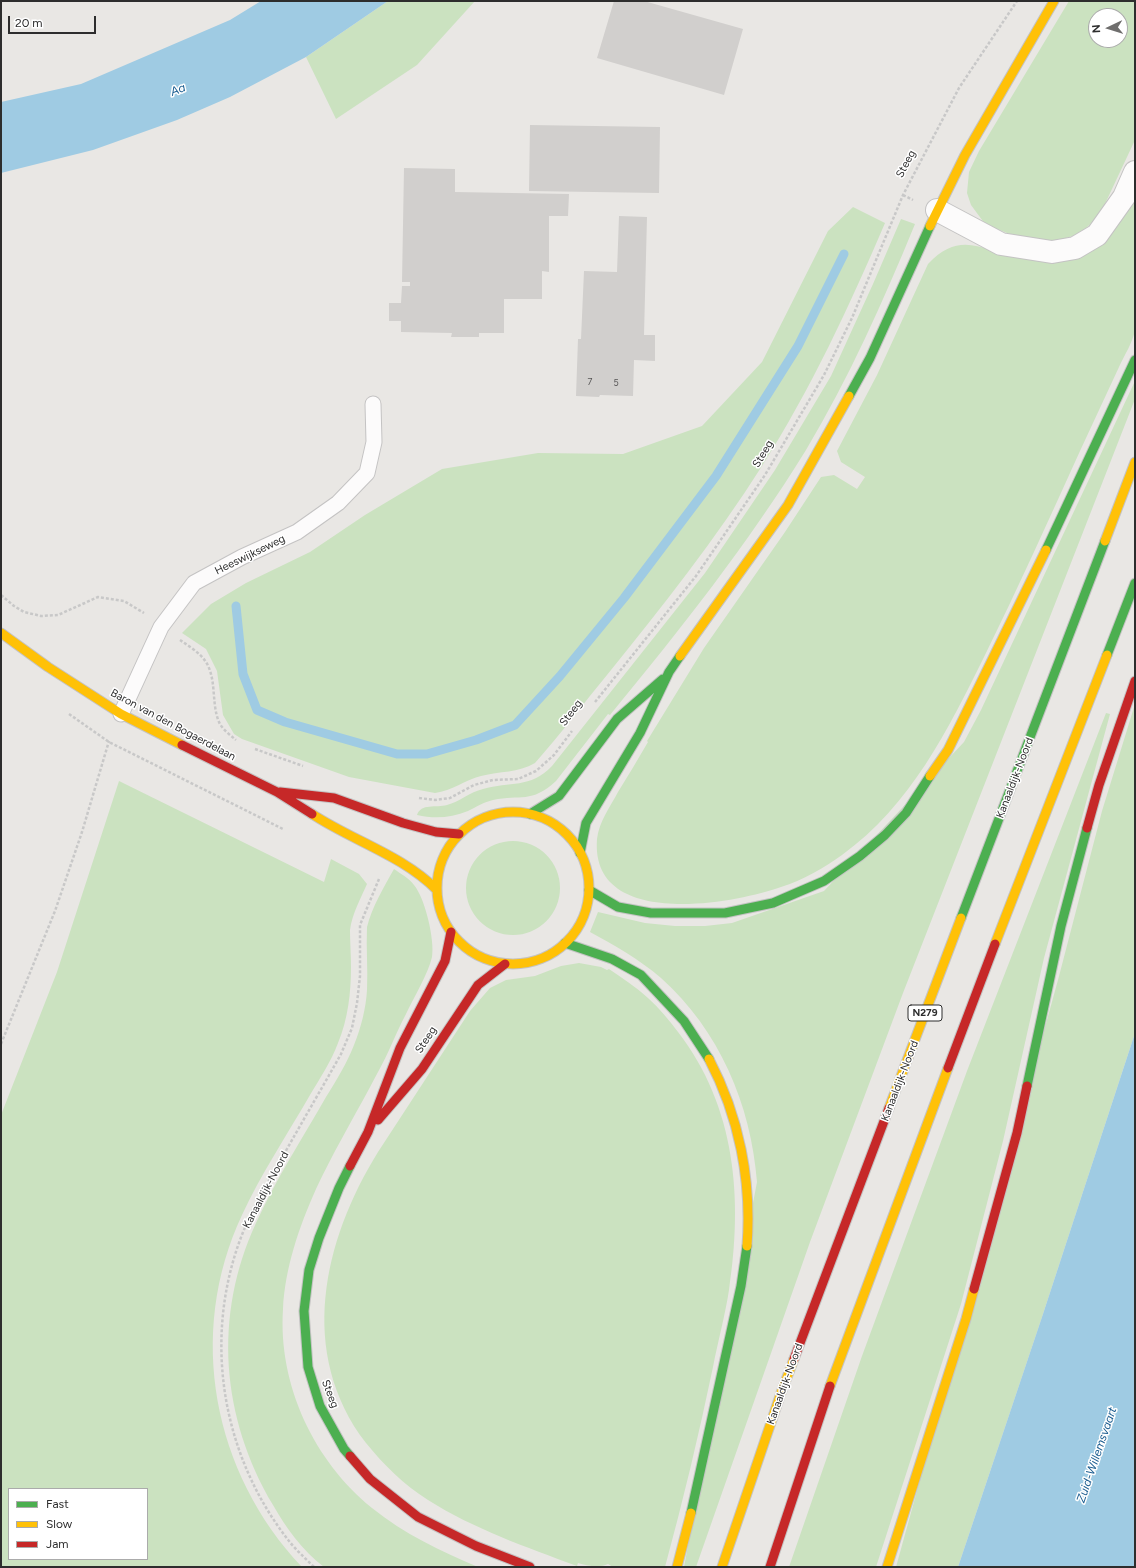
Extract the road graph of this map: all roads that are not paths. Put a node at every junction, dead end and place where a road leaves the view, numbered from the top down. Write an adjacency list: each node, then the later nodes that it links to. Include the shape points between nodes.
1 (1054, 1): 3 (main road, via 965,155)
2 (1135, 172): 3 (street, via 1124,196 1097,235 1075,248 1052,252 1001,244)
3 (937, 210): 9 (main road, via 870,358 788,505)
4 (1135, 360): 17 (main road, via 948,750 906,813 885,836 824,881 773,903 724,913 652,913 618,907)
5 (373, 404): 11 (lane, Heeswijkseweg, via 374,442 367,473 338,503 297,532 242,557 194,583 161,627)
6 (1135, 462): 24 (main road, Kanaaldijk-Noord / N279, via 781,1393)
7 (1135, 583): 25 (main road, via 916,1152 825,1399)
8 (1, 633): 11 (main road, Baron van den Bogaerdelaan)
9 (670, 672): 13 (main road, via 617,719 559,796); 15 (main road, via 640,733 586,823)
10 (1135, 681): 26 (main road, via 1098,785 1063,918 1017,1133 966,1319)
11 (121, 714): 12 (main road, Baron van den Bogaerdelaan)
12 (277, 792): 14 (main road, Baron van den Bogaerdelaan, via 334,798 403,823 436,832); 16 (main road, Baron van den Bogaerdelaan, via 327,824 390,855)
13 (530, 814): 14 (main road, via 511,812 492,815 474,823); 15 (main road, via 559,828)
14 (459, 834): 16 (main road, via 442,860)
15 (580, 853): 17 (main road, via 585,865)
16 (437, 890): 18 (main road, via 443,919)
17 (589, 890): 19 (main road, via 586,910 578,928)
18 (451, 932): 20 (main road, via 474,954); 21 (main road, Steeg, via 445,961 400,1048)
19 (565, 943): 20 (main road, via 537,960); 23 (main road, via 600,954 639,974 689,1027 718,1074 734,1113 744,1161 747,1242 740,1286 692,1507)
20 (505, 964): 21 (main road, Steeg, via 478,985 422,1069)
21 (368, 1132): 22 (main road, Steeg, via 339,1188 309,1270 304,1311 308,1367 320,1406 344,1449 370,1479 418,1517 476,1546)
22 (530, 1567)
23 (676, 1567)
24 (722, 1567)
25 (770, 1567)
26 (887, 1567)

